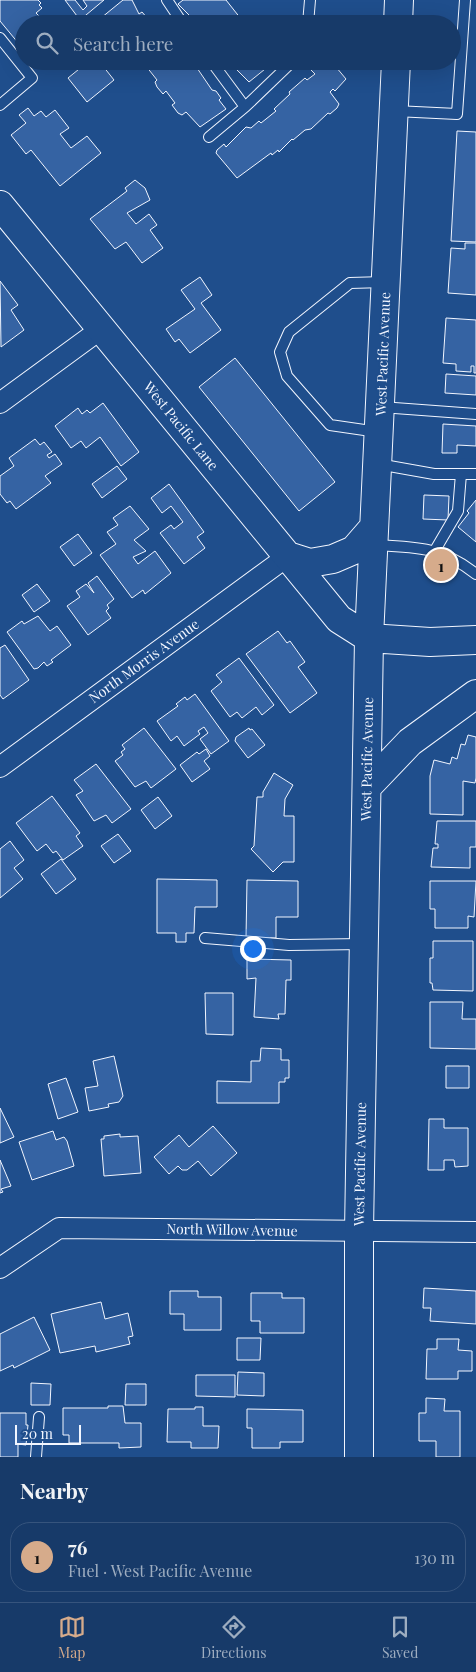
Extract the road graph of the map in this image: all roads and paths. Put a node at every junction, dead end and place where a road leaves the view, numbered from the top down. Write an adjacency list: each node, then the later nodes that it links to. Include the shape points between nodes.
1 (167, 0): 5 (lane)
2 (310, 0): 6 (lane)
3 (399, 0): 7 (street)
4 (465, 0): 10 (lane)
5 (177, 15)
6 (309, 15)
7 (398, 15)
8 (0, 38): 9 (lane)
9 (15, 57)
10 (461, 57)
11 (26, 70): 16 (lane, via 32,78)
12 (218, 70): 17 (lane)
13 (284, 70): 17 (lane)
14 (396, 70): 18 (street, West Pacific Avenue)
15 (460, 70): 18 (lane, via 457,114)
16 (0, 105)
17 (246, 107): 19 (lane)
18 (394, 111): 21 (street, West Pacific Avenue)
19 (209, 137)
20 (0, 205): 22 (street, West Pacific Lane)
21 (386, 282): 25 (street, West Pacific Avenue); 25 (lane, via 350,283 289,332 280,352 287,376 330,425)
22 (101, 329): 23 (street); 31 (street, West Pacific Lane)
23 (0, 404)
24 (476, 414): 25 (lane)
25 (380, 419): 26 (street, West Pacific Avenue)
26 (377, 464): 27 (lane, via 434,474); 29 (street, West Pacific Avenue)
27 (460, 474): 28 (lane); 30 (lane, via 458,511)
28 (476, 474)
29 (374, 536): 30 (lane); 31 (street, via 333,559 310,563); 33 (street, West Pacific Avenue)
30 (434, 552): 32 (lane)
31 (288, 556): 33 (street, West Pacific Lane, via 339,619); 36 (street, North Morris Avenue)
32 (475, 571)
33 (369, 638): 34 (street, via 430,642); 37 (street, West Pacific Avenue)
34 (476, 640)
35 (476, 694): 37 (street, via 410,742)
36 (0, 767)
37 (366, 787): 39 (street, West Pacific Avenue)
38 (205, 938): 39 (lane, via 289,944)
39 (364, 944): 40 (street, West Pacific Avenue)
40 (359, 1231): 41 (street, North Willow Avenue); 42 (street, North Willow Avenue, via 59,1228); 45 (street, West Pacific Avenue)
41 (476, 1232)
42 (0, 1268)
43 (39, 1418): 44 (lane)
44 (36, 1457)
45 (359, 1457)

